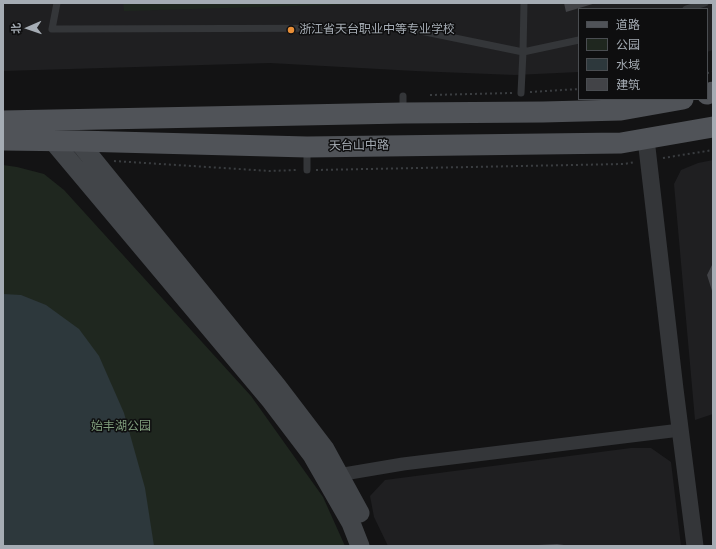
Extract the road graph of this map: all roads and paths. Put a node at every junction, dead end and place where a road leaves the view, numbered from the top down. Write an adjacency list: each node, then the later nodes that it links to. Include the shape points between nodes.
1 (57, 3): 6 (lane, via 52,29 406,28)
2 (524, 3): 6 (lane)
3 (705, 3): 4 (lane)
4 (689, 8)
5 (578, 40): 6 (lane)
6 (523, 52): 7 (lane)
7 (521, 93)
8 (677, 100): 9 (main road, via 621,110 543,112 403,104)
9 (3, 121)
10 (713, 127): 11 (main road, 天台山中路)
11 (646, 139): 15 (main road, 天台山中路, via 621,143); 17 (street)
12 (3, 140): 13 (main road, 天台山中路)
13 (52, 140): 14 (main road, 天台山中路); 18 (main road)
14 (78, 141): 15 (main road, 天台山中路); 18 (main road, via 326,449)
15 (307, 147): 16 (lane)
16 (307, 170)
17 (680, 430): 18 (street, via 402,464); 21 (street)
18 (332, 476): 19 (main road); 20 (main road, via 358,509)
19 (360, 546)
20 (373, 546)
21 (695, 546)

